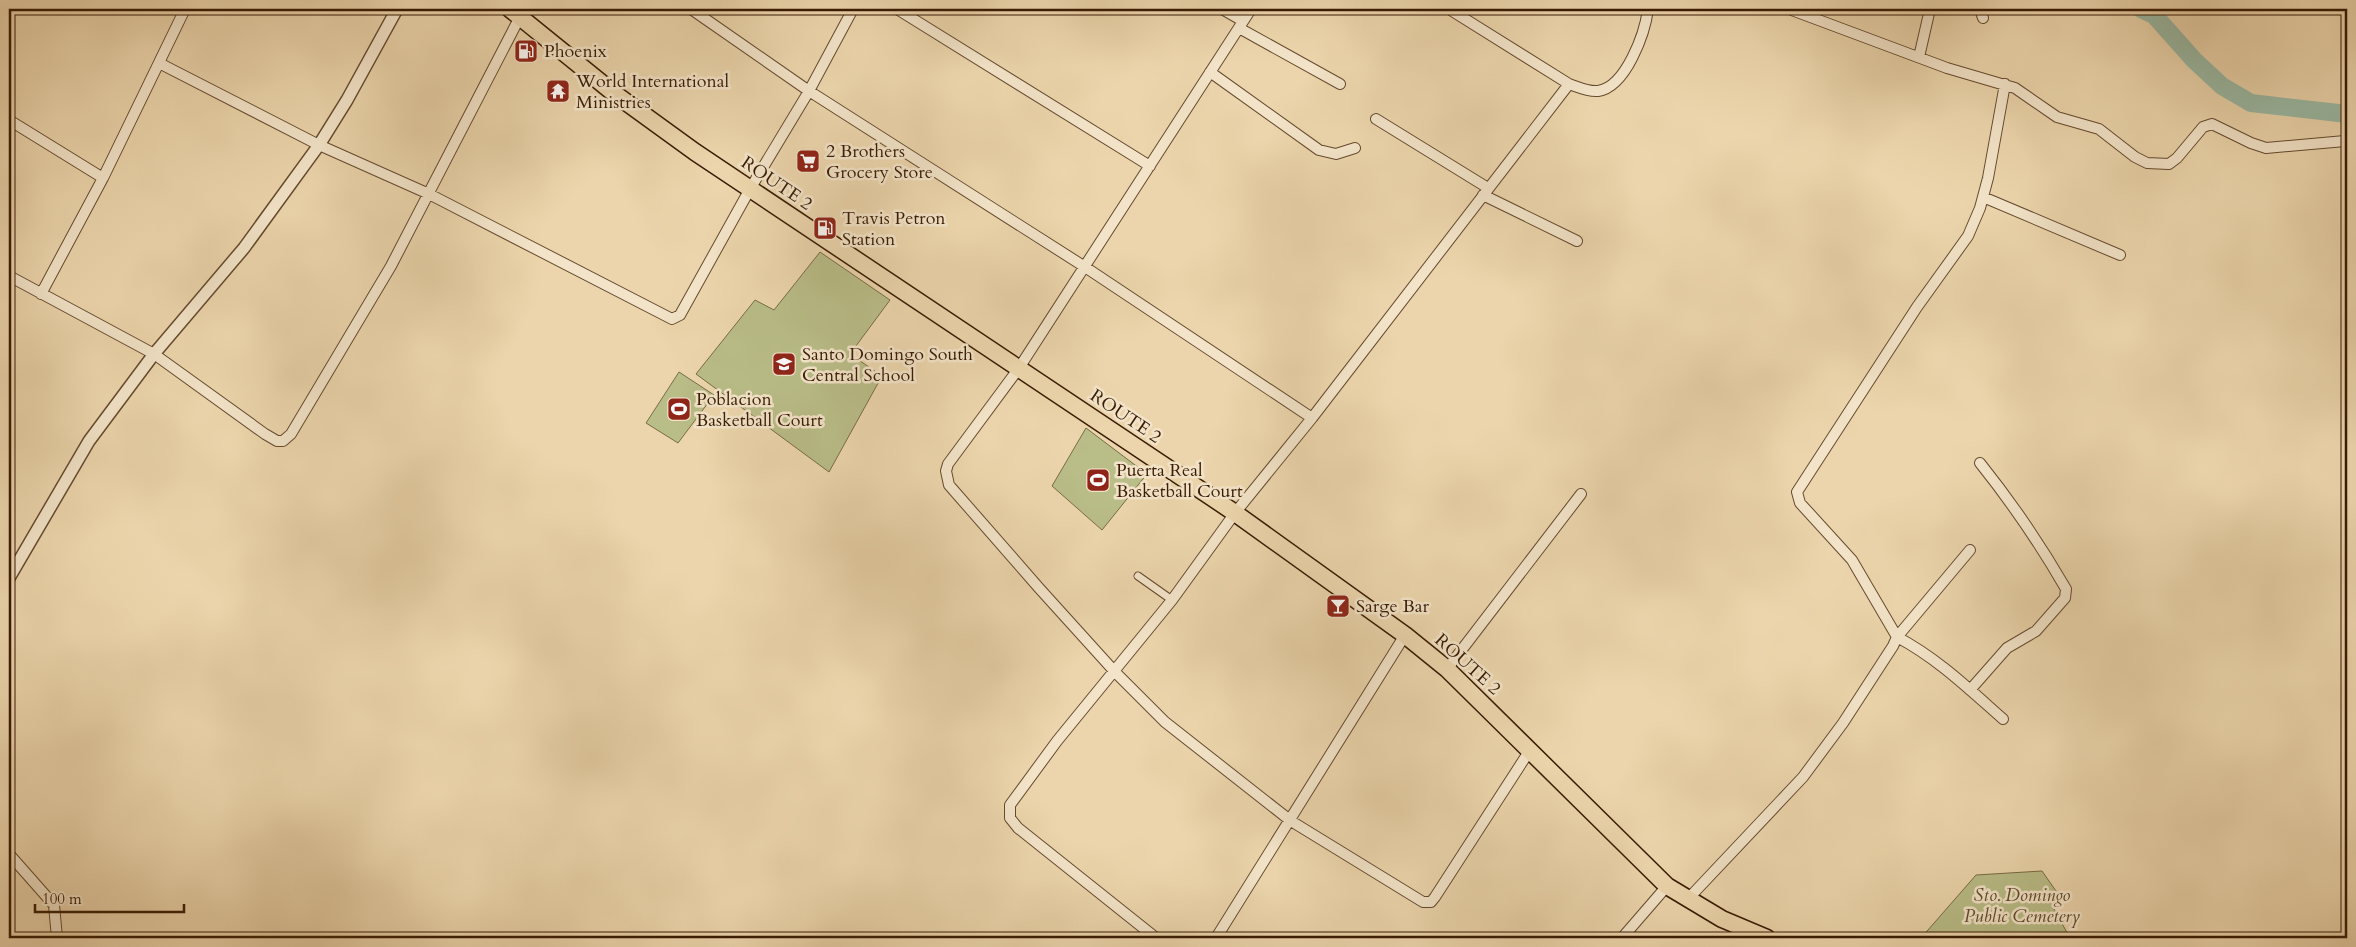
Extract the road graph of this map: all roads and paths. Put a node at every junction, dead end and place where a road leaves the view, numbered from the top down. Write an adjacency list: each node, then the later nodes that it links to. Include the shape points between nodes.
1 (185, 9): 15 (street)
2 (397, 9): 24 (street)
3 (691, 9): 20 (street)
4 (853, 9): 20 (street)
5 (897, 9): 26 (street)
6 (1222, 9): 13 (street)
7 (1251, 9): 13 (street)
8 (1449, 9): 18 (street)
9 (1648, 9): 18 (street, via 1640,42 1618,81 1597,91)
10 (1789, 9): 14 (street)
11 (1930, 9): 14 (street)
12 (518, 12): 28 (highway, ROUTE 2, via 615,94); 30 (street)
13 (1241, 24): 16 (street); 17 (street)
14 (1919, 57): 19 (street)
15 (159, 63): 24 (street); 27 (street)
16 (1210, 72): 25 (street, via 1319,150 1336,154); 26 (street)
17 (1340, 84)
18 (1568, 84): 29 (street)
19 (2005, 84): 23 (street, via 2026,94 2057,117 2098,129 2147,163 2168,164 2173,161 2203,127 2212,124 2266,148); 31 (street)
20 (809, 91): 28 (street); 34 (street)
21 (1376, 119): 29 (street)
22 (9, 120): 27 (street)
23 (2345, 141)
24 (319, 145): 30 (street); 37 (street, via 244,248)
25 (1355, 148)
26 (1150, 166): 34 (street)
27 (103, 178): 36 (street)
28 (750, 189): 30 (street, via 680,316 672,319); 38 (highway, ROUTE 2)
29 (1486, 191): 32 (street); 39 (street)
30 (429, 194): 37 (street, via 386,274 286,440 277,441 266,434)
31 (1983, 197): 33 (street); 48 (street, via 1968,236 1917,307 1797,492 1800,502 1852,560)
32 (1577, 241)
33 (2120, 255)
34 (1085, 267): 38 (street); 39 (street)
35 (9, 276): 36 (street)
36 (41, 294): 37 (street)
37 (154, 354): 45 (street, via 89,441)
38 (1019, 368): 42 (highway, ROUTE 2); 50 (street, via 948,464 947,479 1009,555)
39 (1312, 418): 42 (street)
40 (1980, 463): 51 (street, via 2036,539 2066,593 2036,631 2007,648)
41 (1581, 494): 49 (street)
42 (1235, 513): 46 (street); 47 (highway, ROUTE 2)
43 (1970, 550): 48 (street)
44 (1138, 576): 46 (street)
45 (9, 578)
46 (1172, 600): 50 (street)
47 (1405, 635): 49 (highway, ROUTE 2); 54 (street)
48 (1896, 637): 51 (street, via 1920,649); 57 (street, via 1844,723 1803,777)
49 (1447, 669): 53 (highway, ROUTE 2)
50 (1115, 672): 54 (street, via 1165,722); 59 (street, via 1057,741 1009,810 1012,822 1018,828)
51 (1970, 690): 52 (street)
52 (2003, 719)
53 (1530, 750): 54 (street, via 1431,902 1423,902); 56 (highway, ROUTE 2)
54 (1291, 821): 60 (street)
55 (9, 854): 58 (street, via 54,905)
56 (1667, 886): 57 (highway, ROUTE 2); 61 (street)
57 (1688, 900): 62 (highway, ROUTE 2)
58 (57, 938)
59 (1156, 938)
60 (1216, 938)
61 (1622, 938)
62 (1767, 938)

